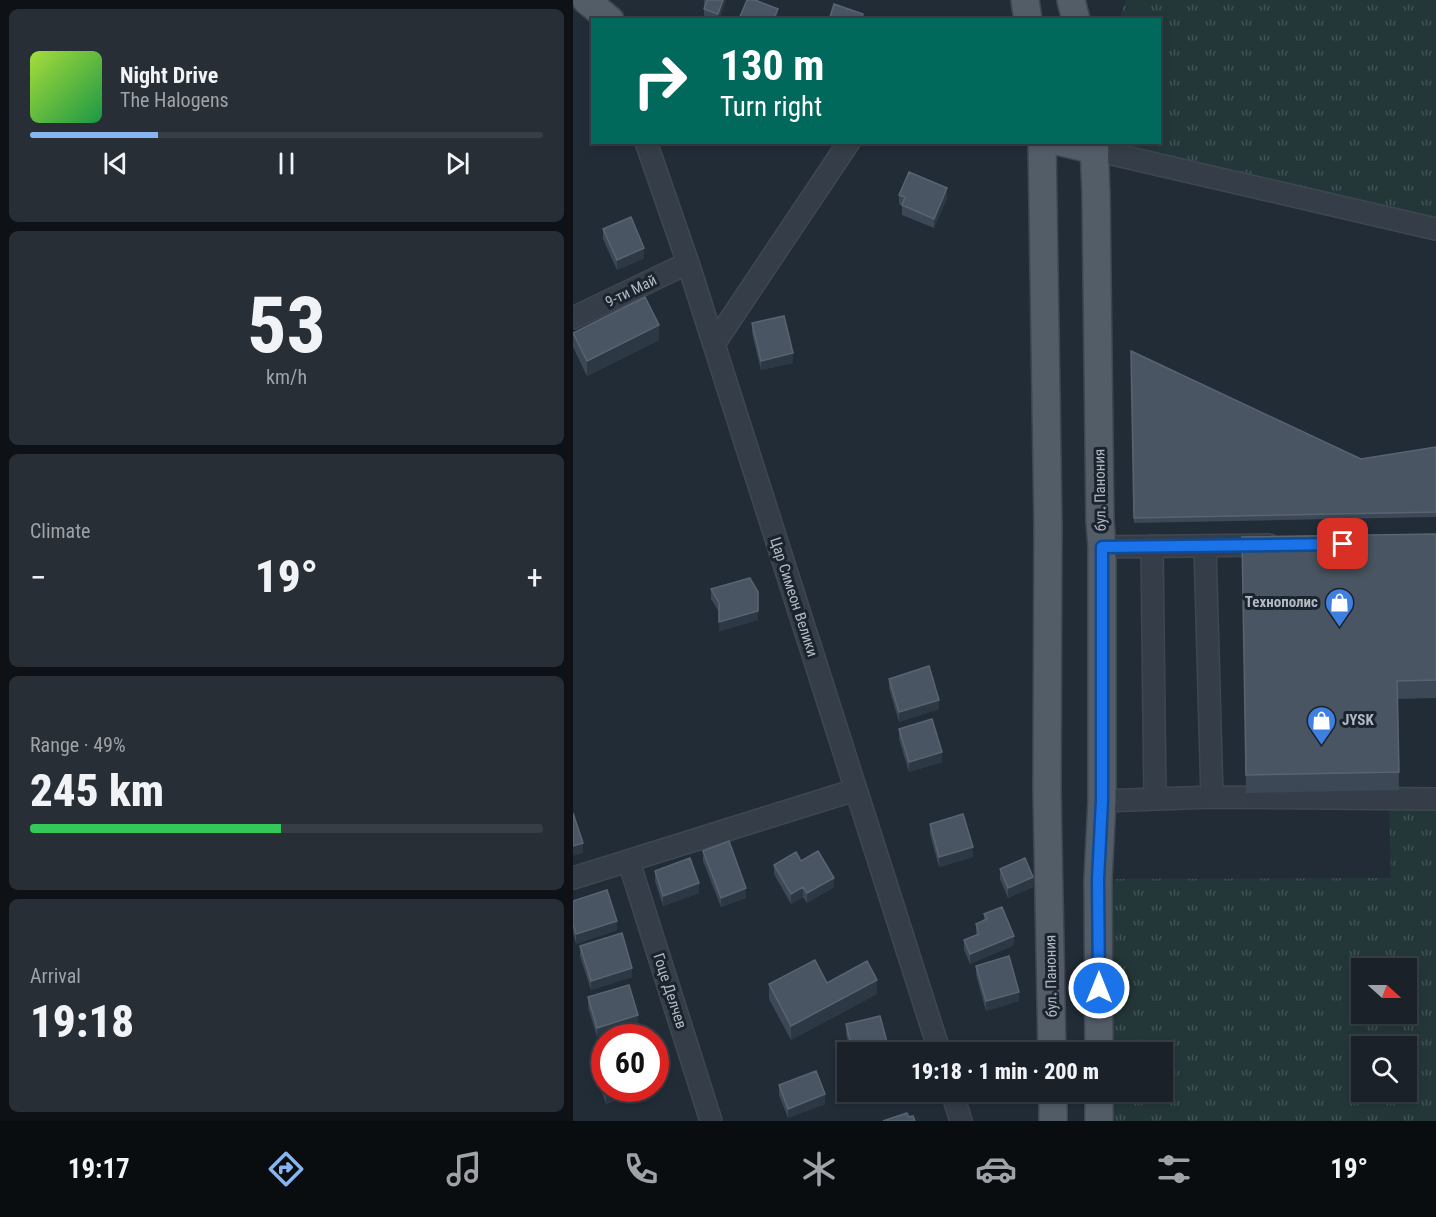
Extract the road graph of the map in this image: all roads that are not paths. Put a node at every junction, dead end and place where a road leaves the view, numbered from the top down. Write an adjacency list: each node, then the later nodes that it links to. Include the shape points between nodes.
1 (1025, 0): 3 (main road)
2 (1071, 0): 4 (main road)
3 (1028, 18)
4 (1076, 18)
5 (647, 144): 11 (street, Цар Симеон Велики)
6 (848, 144): 13 (street)
7 (1041, 144): 26 (main road, бул. Панония)
8 (1078, 144): 9 (main road)
9 (1094, 146): 10 (street); 17 (main road, бул. Панония)
10 (1436, 229)
11 (688, 263): 12 (street, 9-ти Май); 13 (street, Цар Симеон Велики)
12 (573, 318)
13 (714, 344): 18 (street, Цар Симеон Велики)
14 (1286, 544): 16 (street)
15 (1152, 546): 16 (street); 17 (street); 20 (street)
16 (1205, 546): 19 (street)
17 (1102, 547): 22 (main road, бул. Панония)
18 (855, 790): 23 (street); 25 (street, Цар Симеон Велики)
19 (1212, 797): 20 (street); 21 (street)
20 (1155, 799): 22 (street)
21 (1436, 799)
22 (1102, 801): 27 (main road, бул. Панония, via 1098,879)
23 (629, 862): 24 (street); 31 (street, Гоце Делчев)
24 (573, 878)
25 (936, 1042)
26 (1052, 1042)
27 (1099, 1042)
28 (955, 1102): 32 (street)
29 (1053, 1102): 33 (main road)
30 (1099, 1102): 34 (main road)
31 (711, 1121)
32 (961, 1121)
33 (1053, 1121)
34 (1099, 1121)

